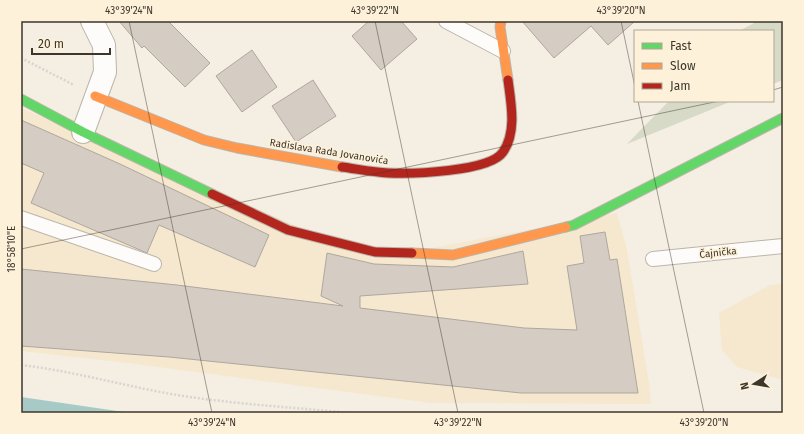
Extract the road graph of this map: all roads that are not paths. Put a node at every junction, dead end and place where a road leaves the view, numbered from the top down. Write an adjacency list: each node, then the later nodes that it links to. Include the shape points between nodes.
1 (92, 21): 5 (street, via 104,45 105,72)
2 (446, 21): 4 (lane)
3 (501, 21): 4 (main road, Radislava Rada Jovanovića)
4 (503, 51): 5 (main road, Radislava Rada Jovanovića, via 512,132 507,146 501,154 484,163 440,172 388,173 242,149 194,137)
5 (95, 96): 8 (street)
6 (21, 99): 8 (main road)
7 (783, 118): 8 (main road, via 574,225 453,255 375,252 288,230)
8 (83, 132)
9 (21, 218): 12 (lane)
10 (783, 246): 11 (lane, Čajnička)
11 (653, 260)
12 (154, 264)

